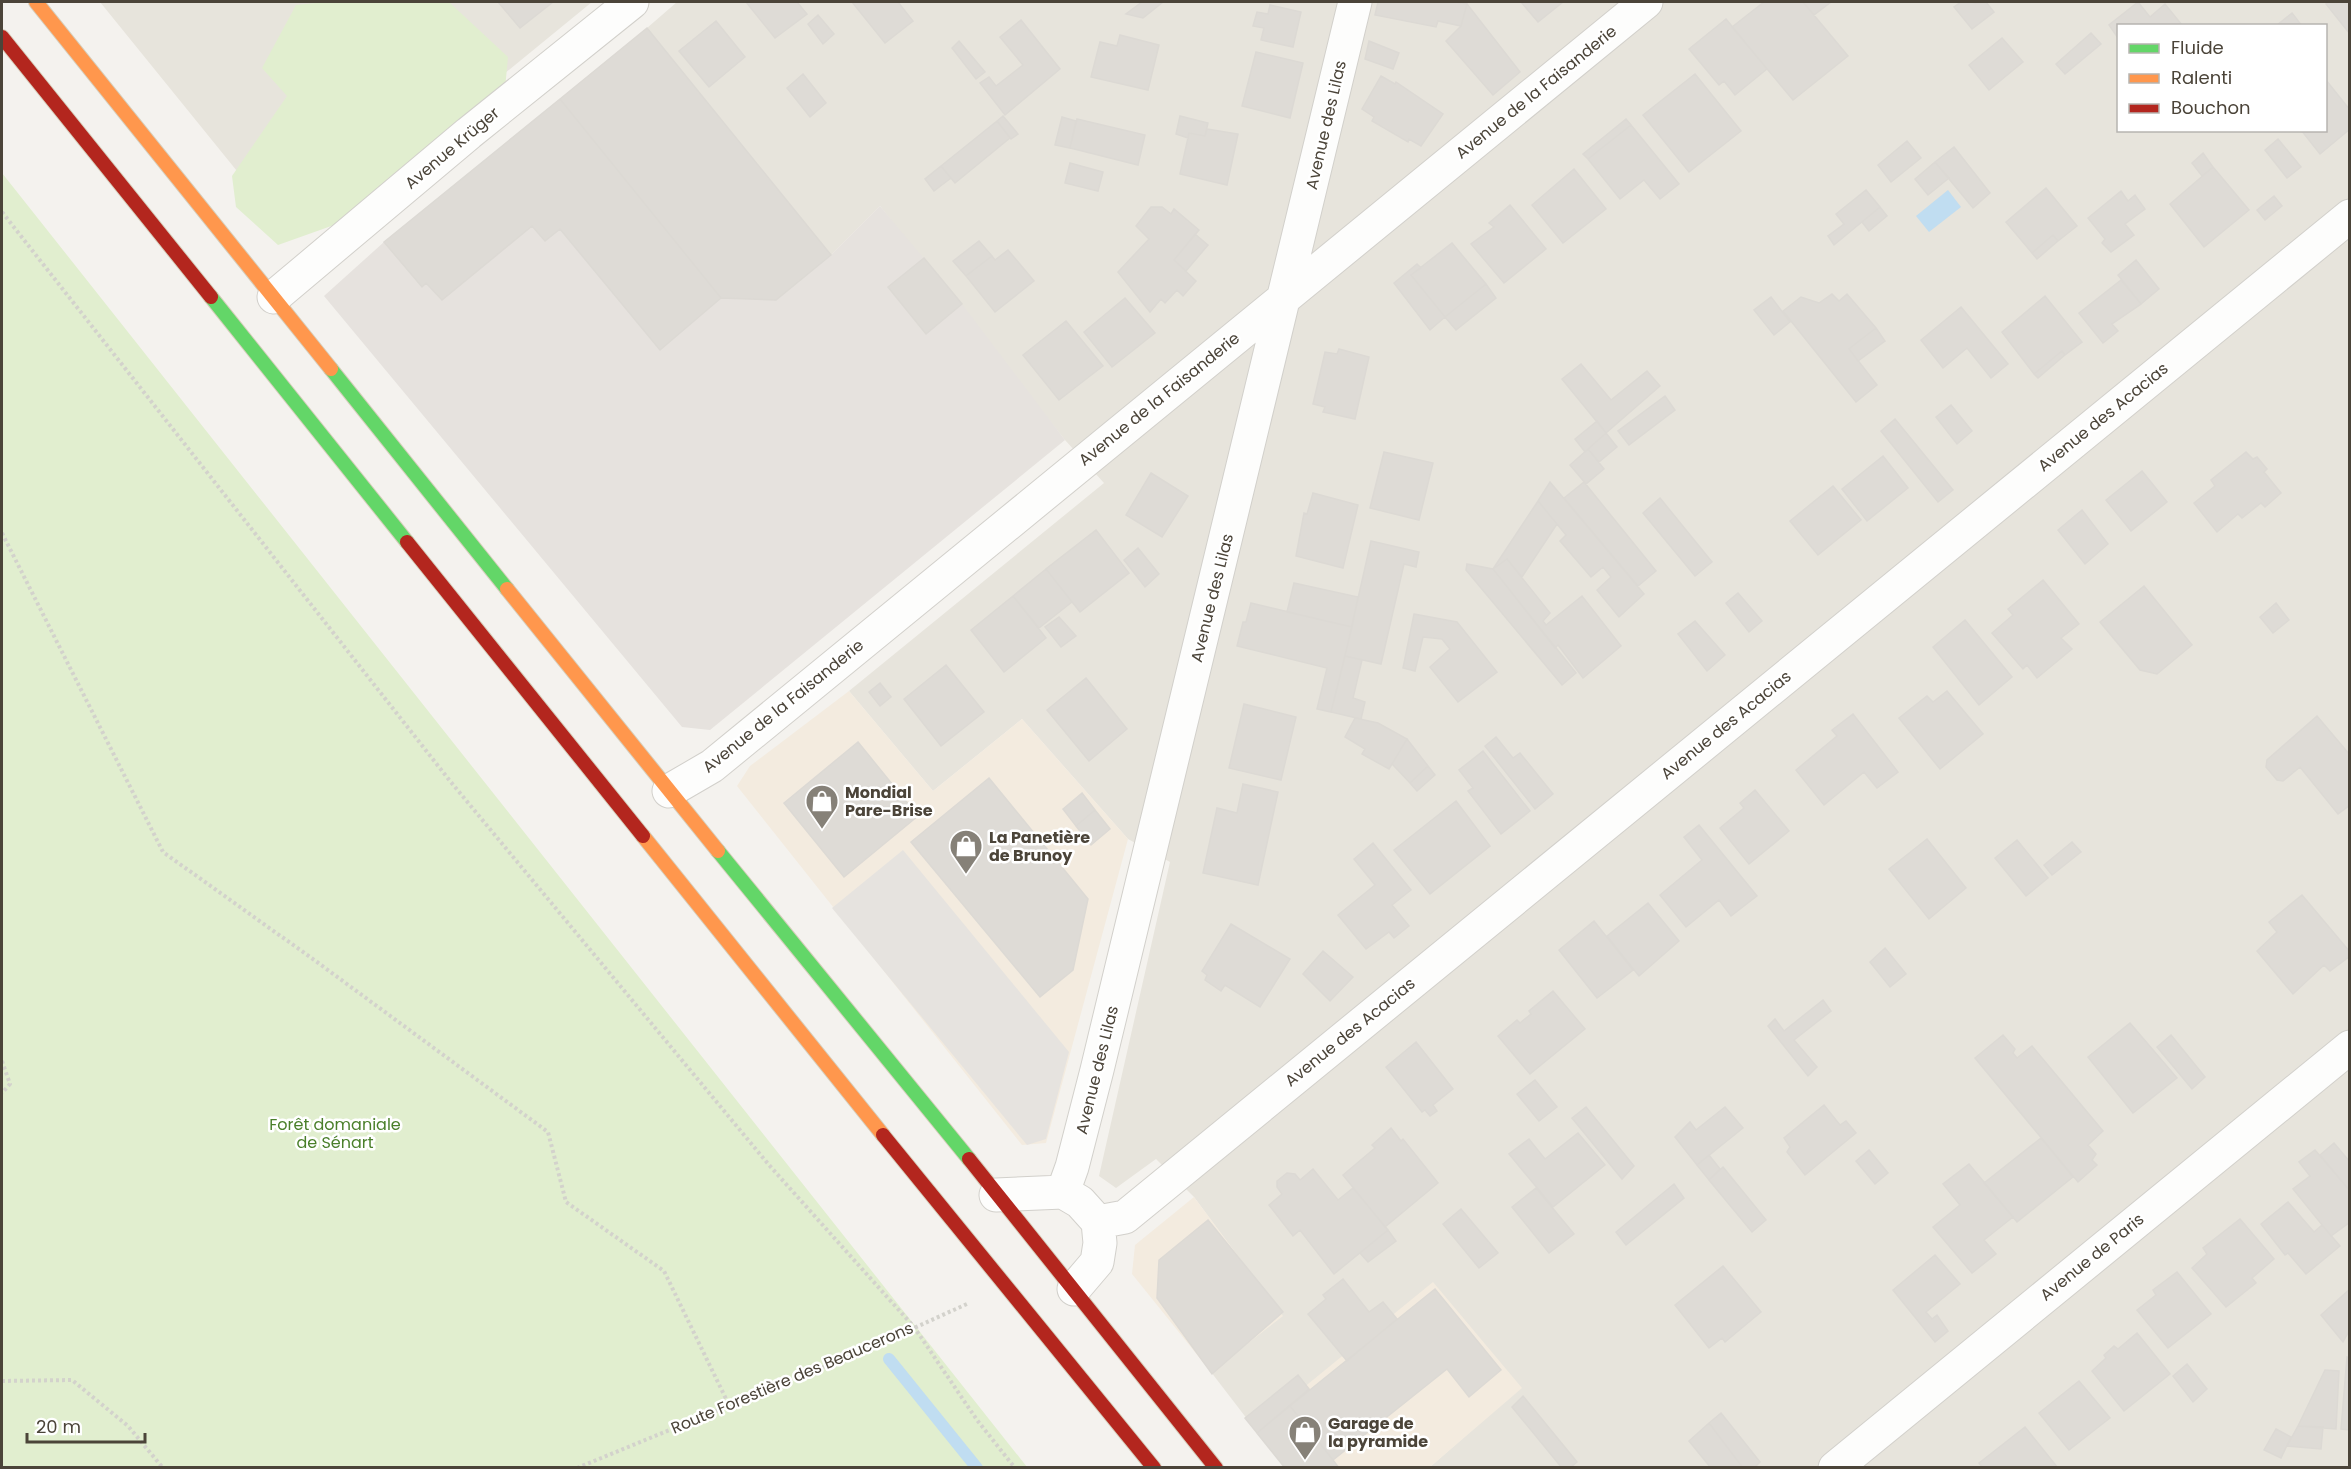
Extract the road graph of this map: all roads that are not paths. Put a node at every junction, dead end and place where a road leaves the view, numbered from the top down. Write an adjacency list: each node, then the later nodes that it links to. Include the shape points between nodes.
1 (36, 2): 8 (main road)
2 (632, 2): 8 (street, Avenue Krüger)
3 (1355, 2): 7 (street, Avenue des Lilas)
4 (1646, 2): 7 (street, Avenue de la Faisanderie)
5 (2, 37): 15 (main road, via 1005,1287)
6 (2349, 216): 13 (street, Avenue des Acacias, via 1125,1216)
7 (1286, 296): 9 (street, Avenue de la Faisanderie, via 712,766); 11 (street, Avenue des Lilas, via 1097,1070)
8 (274, 297): 9 (main road)
9 (669, 791): 12 (main road)
10 (2349, 1047): 17 (street, Avenue de Paris)
11 (1063, 1192): 12 (street); 13 (street, via 1080,1202)
12 (996, 1195): 14 (main road)
13 (1098, 1222): 14 (street, via 1097,1262)
14 (1074, 1289): 16 (main road)
15 (1154, 1467)
16 (1216, 1467)
17 (1834, 1467)

